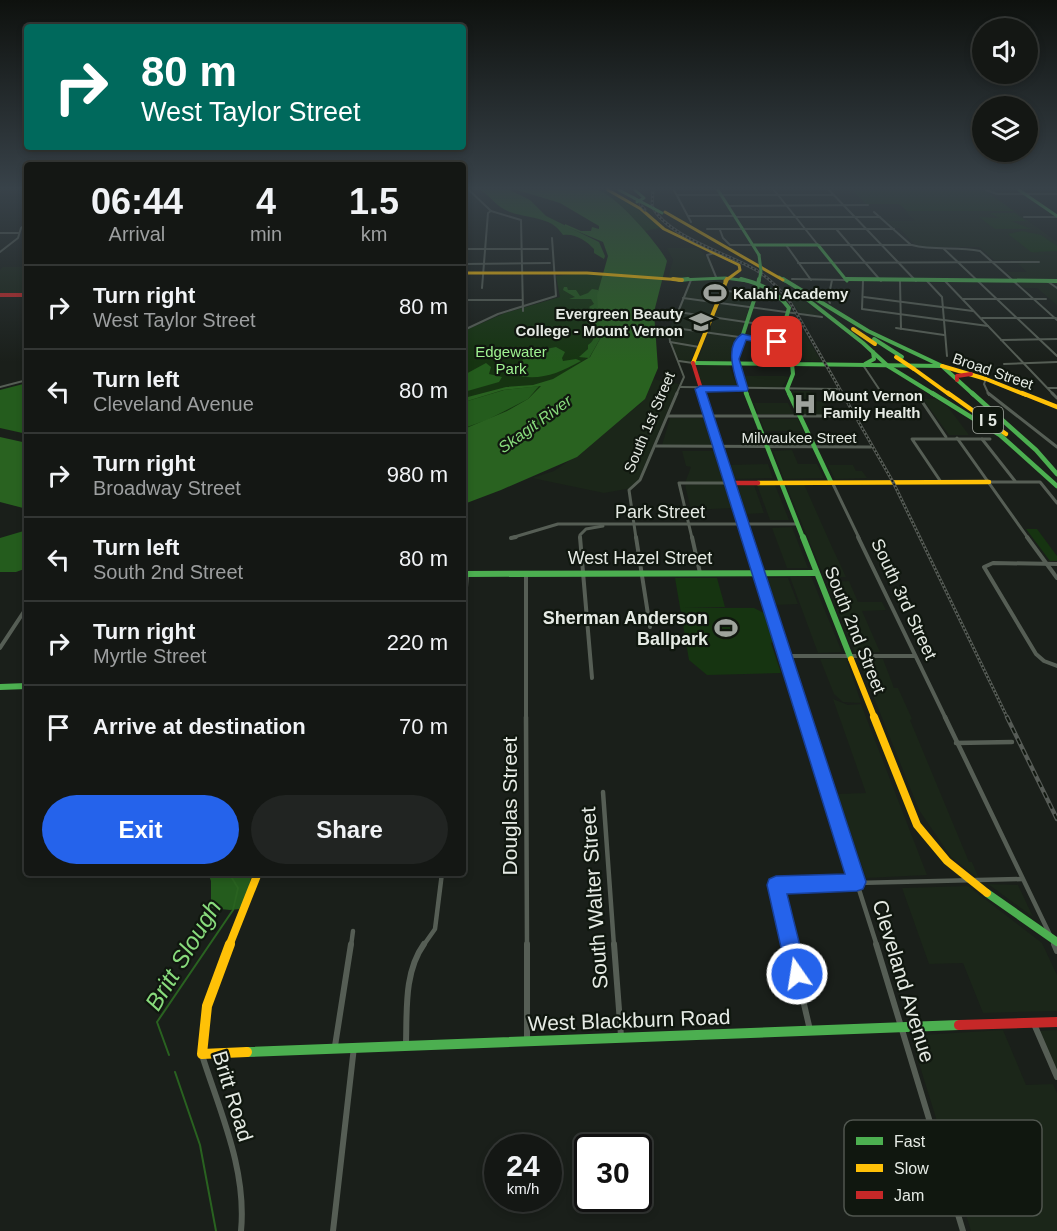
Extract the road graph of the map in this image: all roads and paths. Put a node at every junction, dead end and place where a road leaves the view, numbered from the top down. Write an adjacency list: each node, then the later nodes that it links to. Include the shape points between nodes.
1 (553, 247): 31 (street)
2 (706, 247): 16 (main road)
3 (724, 247): 59 (main road, I 5)
4 (725, 247): 33 (main road, I 5)
5 (755, 247): 71 (main road, South 2nd Street, bridge, via 761,271)
6 (788, 247): 17 (street)
7 (820, 247): 18 (main road)
8 (852, 247): 19 (street)
9 (884, 247): 20 (street)
10 (938, 247): 11 (street)
11 (944, 248): 21 (street); 22 (street, via 981,252)
12 (466, 249): 13 (street)
13 (486, 249): 14 (street); 27 (street)
14 (521, 249): 15 (street); 24 (street)
15 (548, 249)
16 (716, 252): 32 (main road, via 739,265); 34 (street, via 707,255)
17 (798, 262): 18 (street); 40 (street)
18 (832, 262): 19 (street); 42 (main road)
19 (866, 262): 20 (street); 44 (street)
20 (899, 262): 21 (street); 46 (street)
21 (959, 262): 22 (street); 49 (street)
22 (992, 262): 23 (street); 50 (street)
23 (1039, 262)
24 (520, 263): 25 (street); 27 (street); 30 (street)
25 (550, 263)
26 (466, 264): 27 (street)
27 (484, 264): 29 (street)
28 (466, 273): 29 (main road)
29 (483, 273): 30 (main road); 54 (street)
30 (521, 273): 31 (main road); 67 (street)
31 (555, 273): 36 (main road); 73 (street, via 556,296)
32 (736, 274): 34 (main road); 39 (main road); 53 (main road)
33 (779, 277): 102 (main road, I 5); 112 (main road, via 868,332)
34 (716, 278): 38 (main road); 53 (main road)
35 (792, 279): 40 (street)
36 (678, 280): 37 (main road); 38 (main road)
37 (691, 280): 38 (main road); 61 (street)
38 (700, 280)
39 (743, 280): 53 (main road); 75 (main road, via 771,286 788,303)
40 (812, 280): 41 (street)
41 (832, 280): 42 (street); 70 (street)
42 (845, 280): 43 (main road)
43 (863, 281): 44 (main road); 60 (street)
44 (881, 281): 45 (main road)
45 (900, 281): 46 (main road); 68 (street)
46 (916, 281): 47 (main road)
47 (927, 281): 48 (main road); 72 (street, via 942,297)
48 (945, 281): 49 (main road); 62 (street)
49 (978, 281): 50 (main road); 63 (street)
50 (1013, 281): 51 (main road); 64 (street)
51 (1047, 281): 52 (main road); 55 (street)
52 (1057, 281)
53 (724, 284): 56 (street); 69 (main road, South 1st Street)
54 (482, 288)
55 (1057, 288)
56 (747, 294)
57 (0, 295): 58 (main road)
58 (24, 295)
59 (803, 296): 99 (main road); 102 (main road, I 5)
60 (864, 297): 68 (street); 76 (street, via 862,309)
61 (683, 298): 69 (street); 77 (street, via 677,312)
62 (963, 299): 63 (street); 74 (street)
63 (997, 299): 64 (street); 80 (street)
64 (1034, 299): 65 (street); 81 (street)
65 (1046, 299)
66 (466, 300): 67 (street)
67 (522, 300): 73 (street)
68 (900, 301): 72 (street); 76 (street)
69 (717, 302): 71 (street); 77 (main road, South 1st Street)
70 (830, 303)
71 (752, 307): 75 (street); 83 (main road, South 2nd Street)
72 (944, 307): 74 (street); 82 (street)
73 (523, 309): 87 (street)
74 (974, 311): 79 (street)
75 (788, 313): 78 (street); 85 (main road)
76 (901, 314): 82 (street); 89 (street)
77 (711, 317): 83 (street); 90 (main road, South 1st Street)
78 (822, 317)
79 (981, 318): 80 (street); 84 (street)
80 (1017, 318): 81 (street); 93 (street)
81 (1056, 318)
82 (944, 320): 84 (street); 91 (street)
83 (747, 322): 85 (street); 92 (main road, South 2nd Street)
84 (988, 326): 95 (street)
85 (784, 328): 88 (street); 97 (main road)
86 (896, 328): 89 (street)
87 (466, 329)
88 (793, 329)
89 (901, 329): 91 (street)
90 (705, 331): 92 (street); 96 (street, via 670,326); 98 (main road, South 1st Street)
91 (944, 334): 100 (street)
92 (742, 337): 97 (street); 108 (main road, South 2nd Street)
93 (1039, 339): 94 (street); 95 (street); 101 (street)
94 (1057, 339)
95 (1001, 340): 104 (street)
96 (670, 342): 98 (street); 103 (street, South 1st Street)
97 (781, 343): 109 (main road)
98 (699, 347): 106 (main road, South 1st Street)
99 (872, 351): 110 (main road, via 874,359); 111 (main road)
100 (947, 356)
101 (1057, 356)
102 (899, 357): 113 (main road, I 5, bridge)
103 (679, 361): 106 (street); 119 (street, South 1st Street, via 684,376)
104 (1023, 362): 105 (street); 107 (street); 121 (street)
105 (1057, 362)
106 (693, 363): 108 (main road, Broad Street); 123 (main road, Cleveland Avenue)
107 (1004, 363)
108 (736, 364): 109 (main road, Broad Street); 124 (main road, South 2nd Street)
109 (792, 364): 110 (main road, Broad Street); 125 (main road)
110 (863, 364): 111 (main road, Broad Street); 126 (street)
111 (885, 364): 113 (main road, Broad Street); 153 (main road, via 1000,435)
112 (942, 366): 113 (main road, Broad Street); 114 (main road, Broad Street); 116 (main road)
113 (917, 367): 145 (main road, I 5, via 987,415); 146 (main road, I 5, via 997,426)
114 (971, 374): 115 (main road, Broad Street); 116 (main road, via 961,374)
115 (986, 379): 129 (main road, Broad Street); 143 (street, via 989,394)
116 (957, 380): 145 (main road)
117 (24, 381): 118 (street)
118 (0, 387)
119 (680, 387): 123 (street); 130 (street, South 1st Street)
120 (837, 388): 125 (street)
121 (1048, 388): 122 (street); 127 (street)
122 (1057, 388)
123 (700, 389): 124 (street); 131 (main road, Cleveland Avenue)
124 (743, 389): 125 (street); 132 (main road, South 2nd Street)
125 (787, 389): 133 (main road, South 3rd Street)
126 (879, 389)
127 (1057, 398)
128 (923, 403): 135 (street)
129 (1057, 407)
130 (668, 416): 131 (street); 139 (street, South 1st Street)
131 (708, 416): 132 (street); 144 (main road, Cleveland Avenue)
132 (754, 416): 133 (street); 140 (main road, South 2nd Street)
133 (800, 416): 134 (street); 141 (main road, South 3rd Street)
134 (854, 416)
135 (946, 437): 136 (street); 149 (street, via 912,439)
136 (957, 438): 137 (street); 150 (street)
137 (982, 438): 138 (street); 151 (street)
138 (990, 439)
139 (656, 446): 144 (street, Milwaukee Street); 157 (street, South 1st Street, via 640,480 629,490)
140 (767, 447): 141 (street, Milwaukee Street); 144 (street, Milwaukee Street); 147 (main road, South 2nd Street)
141 (815, 447): 142 (street, Milwaukee Street); 148 (main road, South 3rd Street)
142 (871, 447)
143 (1057, 447)
144 (718, 448): 152 (main road, Cleveland Avenue)
145 (1056, 472)
146 (1057, 481)
147 (780, 482): 148 (main road); 152 (main road); 155 (main road, South 2nd Street)
148 (831, 482): 149 (main road); 176 (street, South 3rd Street)
149 (941, 482): 150 (main road)
150 (988, 482): 151 (street); 161 (street)
151 (1015, 482): 154 (street, via 1040,482)
152 (729, 483): 158 (street, via 680,483); 159 (street, Cleveland Avenue)
153 (1057, 486)
154 (1057, 503)
155 (797, 524): 159 (street, Park Street); 168 (main road, South 2nd Street)
156 (606, 525): 157 (street, Park Street); 160 (street, Park Street, via 558,524); 164 (street, via 581,533)
157 (634, 525): 158 (street, Park Street); 165 (street)
158 (688, 525): 159 (street, Park Street); 166 (street)
159 (744, 525): 167 (street, Cleveland Avenue)
160 (511, 538)
161 (1047, 564): 162 (street); 170 (street); 177 (street, via 988,564 985,571 1036,654)
162 (1057, 564)
163 (525, 573): 164 (main road, West Hazel Street); 169 (main road, West Hazel Street); 197 (street, Douglas Street)
164 (583, 573): 165 (main road, West Hazel Street); 178 (street)
165 (642, 573): 166 (main road, West Hazel Street); 172 (street)
166 (700, 573): 167 (main road, West Hazel Street)
167 (758, 573): 168 (main road, West Hazel Street); 174 (street, Cleveland Avenue)
168 (816, 573): 175 (main road, South 2nd Street)
169 (466, 574)
170 (1057, 578)
171 (24, 612): 173 (street)
172 (650, 627)
173 (0, 648)
174 (785, 656): 175 (street); 187 (street, Cleveland Avenue)
175 (850, 656): 176 (street); 188 (main road, South 2nd Street, via 917,825 949,865)
176 (915, 656): 182 (street, South 3rd Street)
177 (1057, 666)
178 (592, 678)
179 (24, 686): 180 (main road)
180 (0, 687)
181 (1012, 742): 182 (street)
182 (956, 743): 186 (street, South 3rd Street)
183 (603, 792): 196 (street, South Walter Street)
184 (257, 876): 201 (main road, Britt Road, via 251,903 209,993 199,1037)
185 (442, 876): 198 (street, via 435,929 417,954 408,987)
186 (1022, 879): 188 (street); 190 (street, South 3rd Street)
187 (857, 882): 188 (street); 194 (street, Cleveland Avenue); 195 (street, via 776,885)
188 (972, 882): 190 (main road, South 2nd Street)
189 (352, 931): 200 (street)
190 (1054, 940): 191 (street, South 3rd Street)
191 (1057, 951)
192 (1057, 1022): 193 (main road, West Blackburn Road)
193 (1034, 1024): 194 (main road, West Blackburn Road); 202 (street)
194 (903, 1028): 195 (main road, West Blackburn Road); 203 (street, Cleveland Avenue)
195 (810, 1031): 196 (main road, West Blackburn Road)
196 (621, 1037): 197 (main road, West Blackburn Road)
197 (527, 1040): 198 (main road, West Blackburn Road)
198 (406, 1044): 199 (main road, West Blackburn Road)
199 (354, 1046): 200 (main road, West Blackburn Road); 206 (street)
200 (335, 1047): 201 (main road, West Blackburn Road)
201 (201, 1054): 205 (street, Britt Road, via 238,1167)
202 (1057, 1077)
203 (929, 1120)
204 (958, 1216): 207 (street, Cleveland Avenue)
205 (241, 1231)
206 (333, 1231)
207 (963, 1231)

